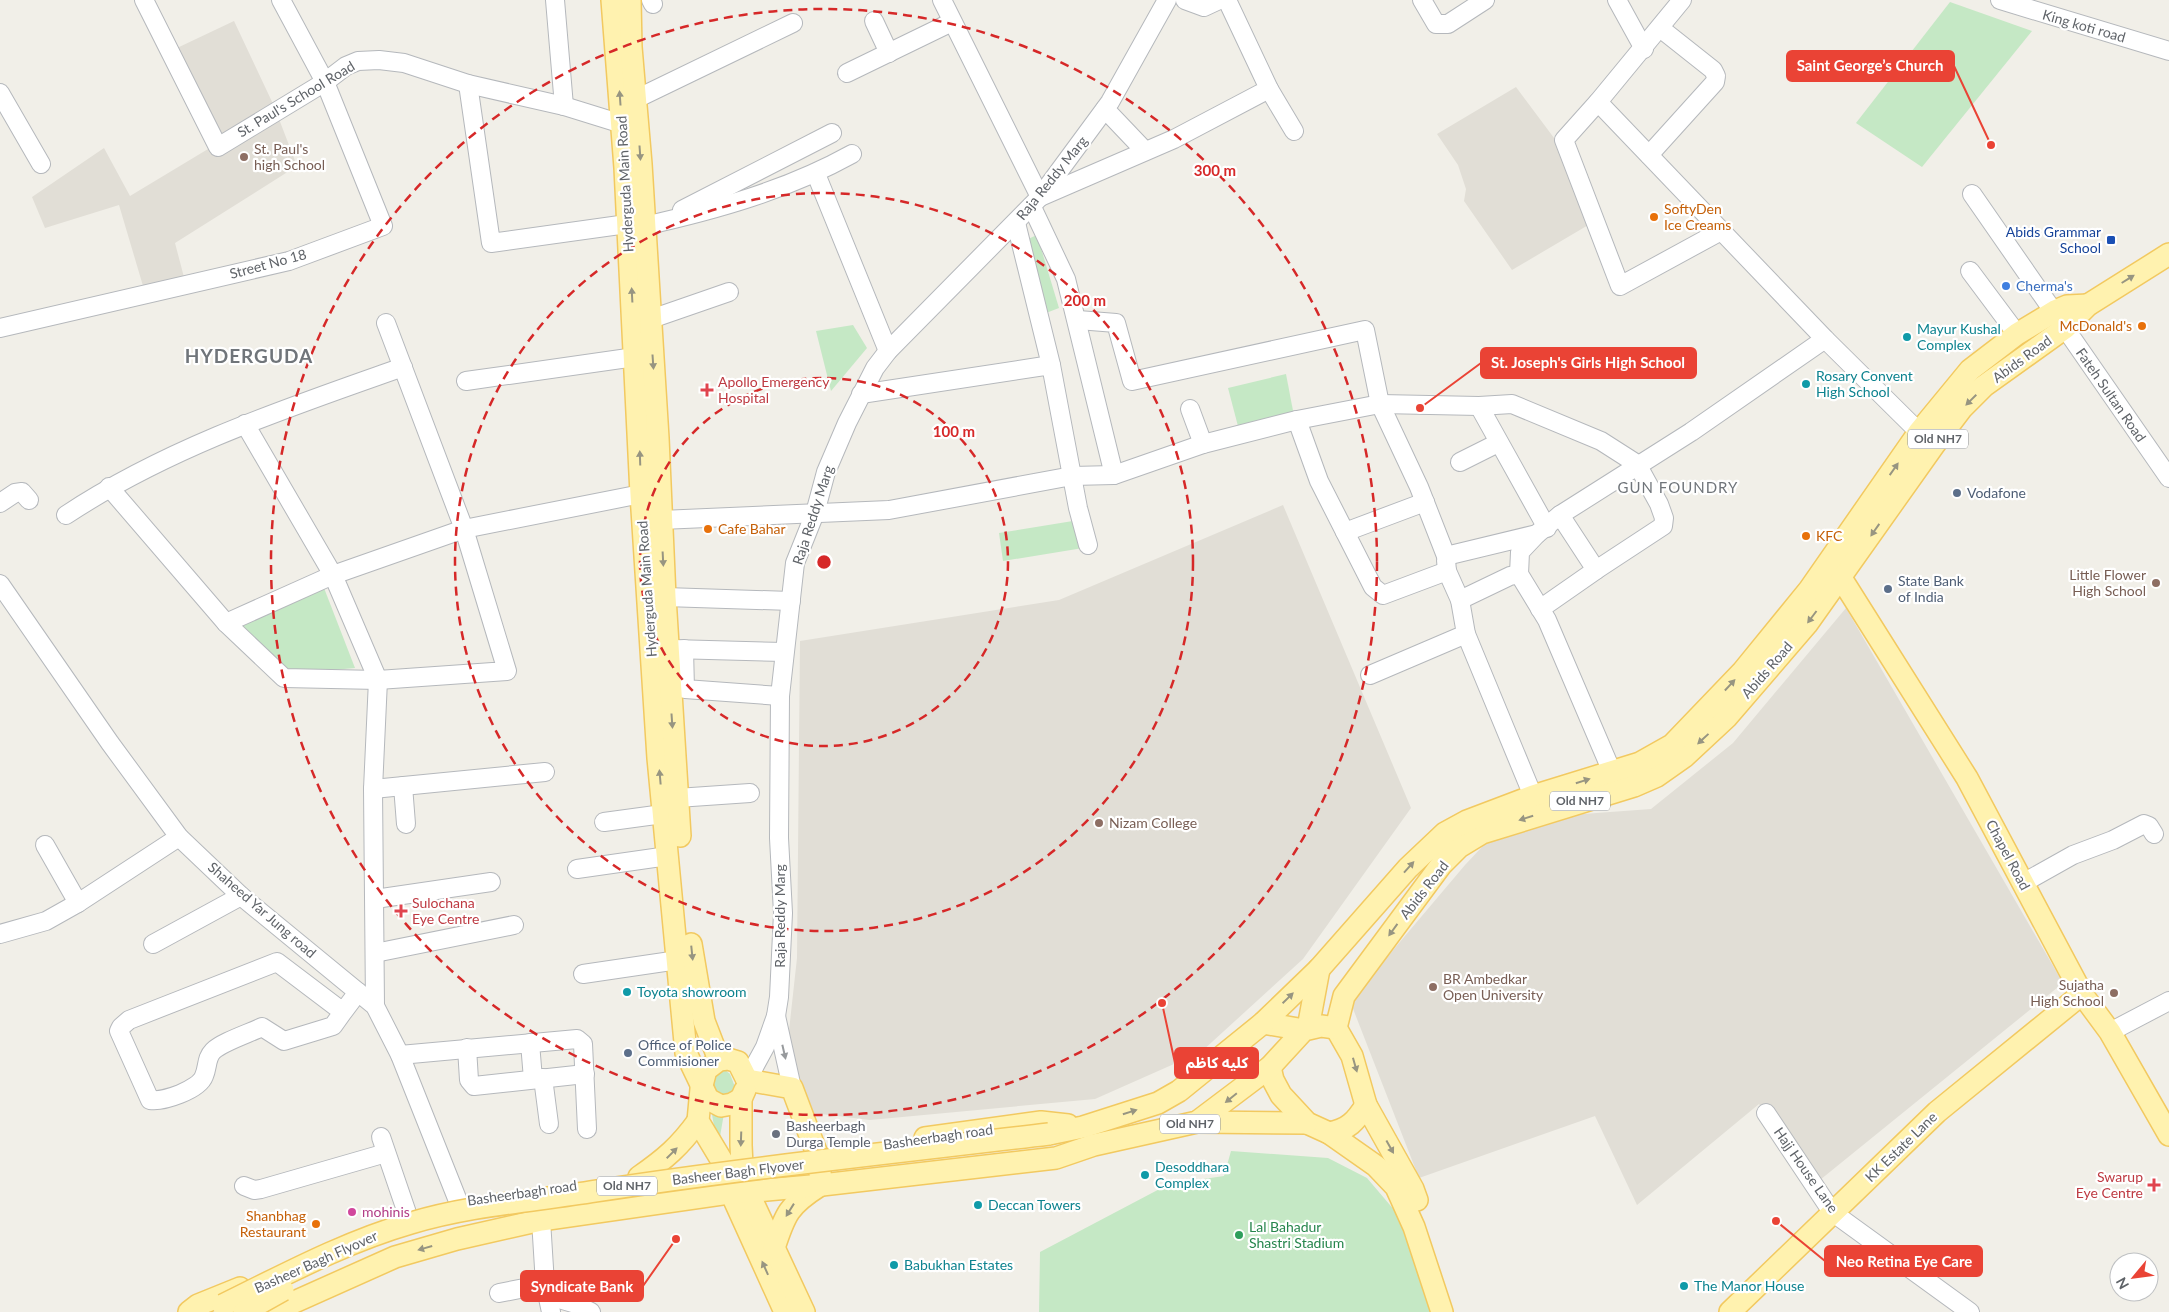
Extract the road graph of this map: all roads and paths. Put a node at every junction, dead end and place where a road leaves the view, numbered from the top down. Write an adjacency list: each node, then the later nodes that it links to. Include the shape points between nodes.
1 (144, 0): 25 (street, St. Paul's School Road, via 218,146)
2 (281, 0): 25 (street)
3 (555, 0): 31 (street)
4 (612, 0): 33 (main road, Hyderguda Main Road, one-way to 4)
5 (630, 0): 29 (main road, Hyderguda Main Road)
6 (942, 0): 18 (street)
7 (1167, 0): 32 (street, Raja Reddy Marg)
8 (1185, 0): 9 (street, via 1204,7)
9 (1220, 0)
10 (1227, 0): 27 (street)
11 (1422, 0): 12 (street, via 1436,24 1442,25)
12 (1485, 0)
13 (1617, 0): 21 (street)
14 (1682, 0): 20 (street)
15 (2000, 0): 16 (street, King koti road)
16 (2026, 5): 22 (street, King koti road)
17 (874, 21): 23 (street)
18 (952, 22): 23 (street); 42 (street)
19 (793, 23): 29 (street)
20 (1660, 28): 21 (street); 38 (street, via 1713,70 1716,76 1715,82)
21 (1644, 49): 30 (street)
22 (2169, 51)
23 (889, 52): 24 (street)
24 (847, 73)
25 (325, 82): 26 (street, St. Paul's School Road, via 358,61 379,60 404,63); 53 (street, Street No 18, via 383,226 289,261)
26 (468, 84): 31 (street, St. Paul's School Road, via 490,80); 44 (street, via 491,243)
27 (1269, 89): 34 (street); 36 (street)
28 (0, 93): 39 (street)
29 (636, 99): 33 (main road, Hyderguda Main Road)
30 (1598, 102): 38 (street); 45 (street, via 1564,140 1620,286)
31 (564, 106): 33 (street, St. Paul's School Road)
32 (1105, 109): 36 (street); 42 (street, Raja Reddy Marg)
33 (630, 124): 44 (main road, Hyderguda Main Road)
34 (1294, 131)
35 (832, 133): 44 (street)
36 (1145, 151): 42 (street)
37 (852, 154): 40 (street)
38 (1649, 155): 45 (street)
39 (41, 164)
40 (816, 174): 44 (street, via 720,208); 56 (street)
41 (1972, 194): 50 (street, Fateh Sultan Road)
42 (1036, 202): 43 (street, Raja Reddy Marg); 51 (street)
43 (1016, 222): 56 (street, Raja Reddy Marg); 58 (street)
44 (643, 224): 49 (main road, Hyderguda Main Road); 57 (main road, Hyderguda Main Road, one-way to 44)
45 (1721, 231): 55 (street)
46 (2169, 254): 50 (main road, Abids Road / Old NH7, one-way to 46)
47 (1970, 272): 54 (street)
48 (729, 292): 49 (street)
49 (650, 319): 83 (main road, Hyderguda Main Road, one-way to 83)
50 (2060, 319): 54 (main road, Old NH7); 74 (street, Fateh Sultan Road); 90 (main road, Abids Road / Old NH7, one-way to 90, via 1962,408)
51 (1078, 320): 62 (street, via 1116,323 1132,381 1366,330); 72 (street)
52 (386, 323): 59 (street)
53 (0, 328)
54 (2018, 334): 67 (main road, Old NH7, via 1970,370)
55 (1824, 339): 67 (street); 71 (street, via 1691,432)
56 (888, 351): 61 (street, Raja Reddy Marg)
57 (635, 356): 60 (street); 76 (main road, Hyderguda Main Road, one-way to 57, via 634,414)
58 (1051, 365): 61 (street); 73 (street)
59 (403, 367): 66 (street); 84 (street)
60 (466, 381)
61 (861, 394): 80 (street, Raja Reddy Marg, via 826,472)
62 (1380, 404): 63 (street); 65 (street); 78 (street)
63 (1479, 406): 68 (street); 71 (street, via 1512,404 1601,441)
64 (1190, 410): 69 (street)
65 (1297, 420): 69 (street); 86 (street, via 1319,480)
66 (245, 424): 75 (street); 92 (street)
67 (1919, 432): 90 (main road, Old NH7, one-way to 67)
68 (1498, 443): 70 (street); 85 (street)
69 (1203, 444): 72 (street)
70 (1460, 462)
71 (1637, 464): 82 (street); 89 (street, via 1654,492 1664,518 1663,526)
72 (1114, 475): 73 (street)
73 (1072, 476): 80 (street, via 889,510); 87 (street)
74 (2169, 478)
75 (109, 487): 81 (street); 98 (street)
76 (642, 494): 84 (street); 112 (main road, Hyderguda Main Road, one-way to 76)
77 (29, 500): 79 (street, via 22,492)
78 (1425, 502): 86 (street); 88 (street)
79 (0, 503)
80 (815, 513): 83 (street); 96 (street, Raja Reddy Marg, via 795,563)
81 (66, 515)
82 (1560, 515): 85 (street); 89 (street)
83 (662, 520): 94 (main road, Hyderguda Main Road, one-way to 94)
84 (464, 529): 92 (street); 103 (street, via 507,672)
85 (1542, 531): 88 (street); 91 (street, via 1520,552)
86 (1345, 532): 88 (street, via 1373,587 1383,595)
87 (1088, 545)
88 (1446, 564): 95 (street)
89 (1596, 570): 97 (street)
90 (1834, 572): 106 (main road, Old NH7, one-way to 90, via 1640,763 1672,745); 121 (main road, Chapel Road, via 1967,778); 139 (main road, Abids Road / Old NH7, one-way to 139, via 1807,624 1727,716 1684,757 1657,776 1634,786 1505,824 1459,847 1441,865 1344,996)
91 (1519, 574): 95 (street); 97 (street)
92 (333, 575): 98 (street); 103 (street)
93 (0, 584): 116 (street, Shaheed Yar Jung road)
94 (665, 597): 96 (street); 100 (main road, Hyderguda Main Road)
95 (1460, 600): 99 (street)
96 (791, 602): 101 (street, Raja Reddy Marg)
97 (1540, 609): 106 (street)
98 (226, 623): 103 (street, via 284,678)
99 (1466, 634): 102 (street); 110 (street)
100 (676, 649): 101 (street); 104 (street, via 685,689); 111 (main road, Hyderguda Main Road, one-way to 111)
101 (784, 652): 104 (street, Raja Reddy Marg)
102 (1370, 675)
103 (378, 680): 108 (street)
104 (780, 696): 137 (street, Raja Reddy Marg, via 783,913)
105 (545, 772): 107 (street)
106 (1612, 772): 110 (main road, Old NH7, one-way to 106)
107 (403, 786): 108 (street); 114 (street)
108 (373, 789): 123 (street)
109 (750, 793): 111 (street)
110 (1533, 796): 130 (main road, Old NH7, one-way to 110, via 1408,868 1441,837 1467,821)
111 (677, 798): 145 (main road, Hyderguda Main Road, one-way to 145, via 694,974 704,1021)
112 (663, 814): 113 (street); 118 (main road, Hyderguda Main Road)
113 (604, 822)
114 (406, 824)
115 (2154, 834): 121 (street, via 2144,824 2073,855)
116 (179, 837): 122 (street, Shaheed Yar Jung road); 124 (street)
117 (44, 844): 124 (street)
118 (668, 856): 119 (street); 129 (main road, Hyderguda Main Road)
119 (577, 869)
120 (491, 882): 123 (street)
121 (2023, 883): 133 (main road, Chapel Road)
122 (241, 896): 127 (street); 132 (street, Shaheed Yar Jung road)
123 (375, 899): 128 (street)
124 (78, 903): 126 (street, via 46,920)
125 (514, 925): 128 (street)
126 (0, 934)
127 (153, 944)
128 (375, 953): 135 (street)
129 (678, 960): 131 (street); 150 (main road, Hyderguda Main Road, via 686,1053)
130 (1319, 969): 138 (main road, Old NH7, one-way to 130); 140 (main road)
131 (583, 974)
132 (358, 992): 135 (street, Shaheed Yar Jung road); 136 (street)
133 (2082, 994): 141 (main road, Chapel Road); 171 (main road, KK Estate Lane, via 1937,1112)
134 (2169, 1001): 141 (street)
135 (375, 1006): 144 (street, Shaheed Yar Jung road)
136 (343, 1012): 136 (street, via 333,1026 284,1041 262,1027 214,1049 208,1058 204,1077 196,1086 158,1101 150,1100 119,1031 120,1026 129,1020 277,962)
137 (776, 1016): 149 (street, one-way to 149); 151 (street, Raja Reddy Marg)
138 (1263, 1023): 140 (main road); 158 (main road, Old NH7, one-way to 138, via 1158,1103 1179,1091)
139 (1336, 1028): 140 (main road); 152 (main road, one-way to 152, via 1352,1056)
140 (1306, 1029): 146 (main road, Old NH7)
141 (2110, 1032): 161 (main road, Chapel Road)
142 (530, 1043): 143 (street); 147 (street, via 581,1041); 148 (street)
143 (467, 1048): 144 (street); 148 (street, via 469,1080 474,1086)
144 (400, 1055): 170 (street, Shaheed Yar Jung road)
145 (719, 1060): 150 (main road, via 706,1070); 151 (main road, via 738,1062 743,1068)
146 (1270, 1067): 155 (main road, Old NH7, one-way to 155); 156 (main road, via 1281,1095)
147 (584, 1074): 148 (street); 159 (street)
148 (538, 1079): 157 (street)
149 (792, 1088): 151 (main road); 164 (main road)
150 (701, 1089): 151 (main road, via 708,1099 721,1106 732,1104); 154 (main road, Hyderguda Main Road)
151 (744, 1089): 165 (main road, one-way to 165)
152 (1366, 1105): 160 (main road, via 1357,1120); 185 (main road, one-way to 185, via 1413,1189)
153 (1766, 1113): 171 (street, Hajj House Lane)
154 (698, 1120): 165 (main road); 166 (main road, one-way to 154, via 666,1159)
155 (1197, 1122): 156 (main road); 163 (main road, Old NH7)
156 (1307, 1123): 160 (main road)
157 (549, 1124)
158 (1083, 1127): 162 (main road, Basheer Bagh Flyover / Old NH7); 164 (main road, Basheerbagh road, via 1041,1122)
159 (587, 1129)
160 (1329, 1133): 184 (main road, via 1376,1166 1396,1187 1414,1228)
161 (2169, 1135)
162 (1050, 1140): 163 (main road, Basheer Bagh Flyover / Old NH7); 178 (main road, Basheer Bagh Flyover / Old NH7, bridge, via 676,1179 457,1212 379,1233); 179 (main road, Basheer Bagh Flyover / Old NH7, bridge, via 467,1222 404,1238 306,1278)
163 (1094, 1145): 167 (main road, Basheerbagh road, via 1056,1158)
164 (817, 1154): 165 (main road, Basheerbagh road); 167 (main road)
165 (733, 1166): 166 (main road, Basheerbagh road); 169 (main road)
166 (639, 1177): 170 (main road, Basheerbagh road)
167 (822, 1185): 169 (main road, Basheerbagh road); 174 (main road, one-way to 174, via 792,1206)
168 (244, 1186): 172 (street, via 261,1189 383,1145)
169 (740, 1192): 173 (main road, Basheerbagh road); 174 (main road); 182 (main road, one-way to 169)
170 (458, 1201): 172 (main road, Basheerbagh road)
171 (1832, 1212): 186 (main road, KK Estate Lane); 187 (street, Hajj House Lane)
172 (408, 1216): 177 (main road, Basheerbagh road, via 327,1247)
173 (541, 1220): 176 (street); 180 (main road, Basheerbagh road, one-way to 180, via 395,1257)
174 (774, 1248): 183 (main road)
175 (500, 1293): 176 (street)
176 (548, 1297): 181 (street)
177 (189, 1312)
178 (203, 1312)
179 (244, 1312)
180 (272, 1312)
181 (590, 1312)
182 (785, 1312)
183 (804, 1312)
184 (1442, 1312)
185 (1455, 1312)
186 (1730, 1312)
187 (1970, 1312)

